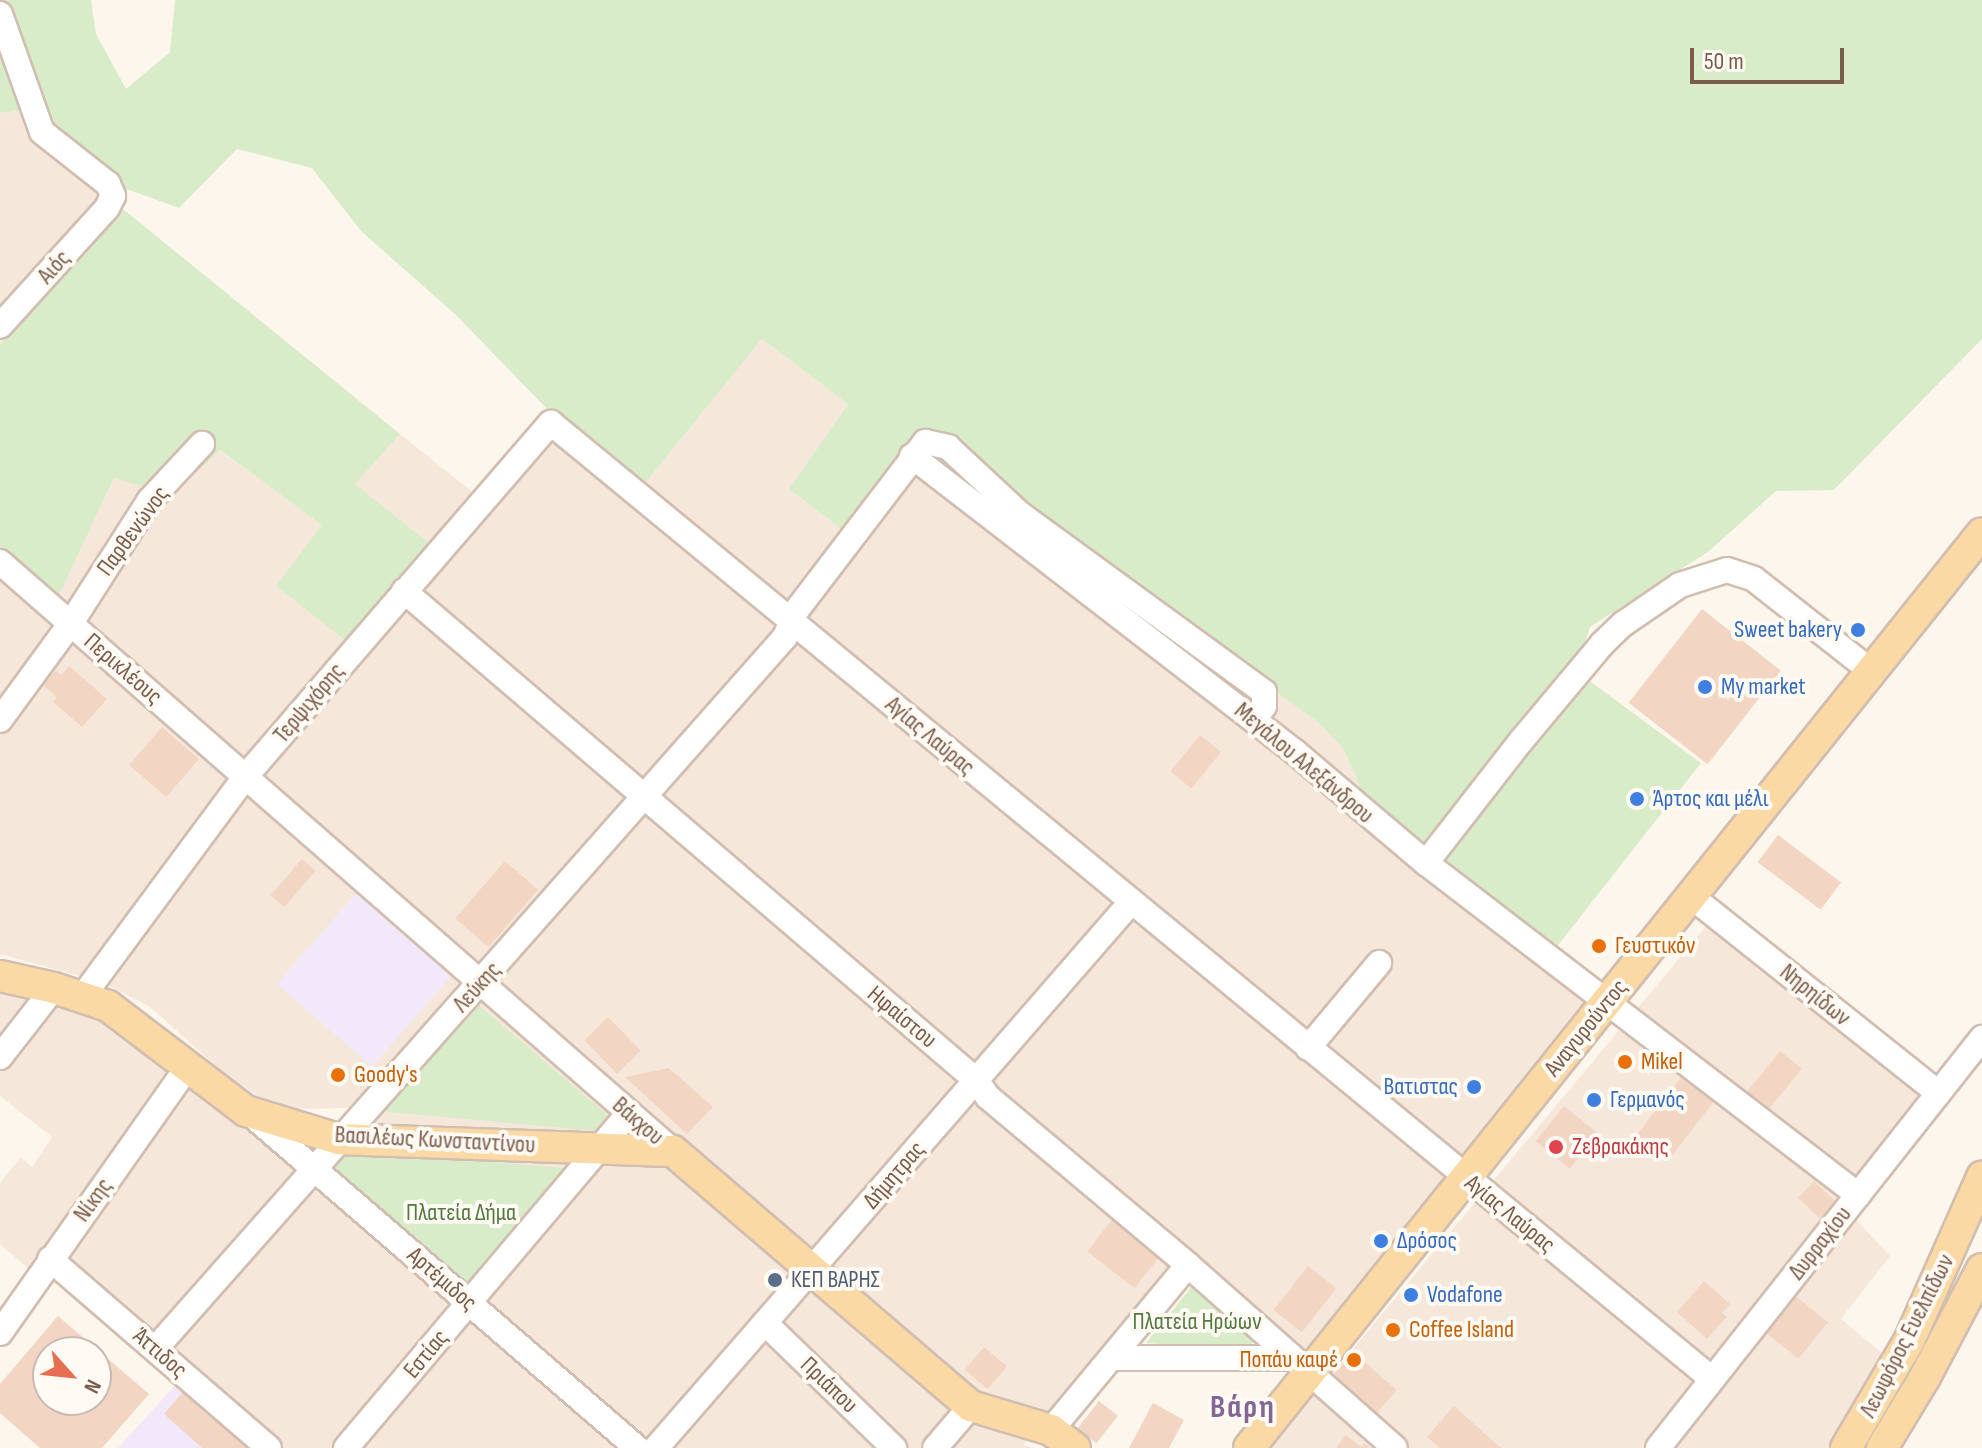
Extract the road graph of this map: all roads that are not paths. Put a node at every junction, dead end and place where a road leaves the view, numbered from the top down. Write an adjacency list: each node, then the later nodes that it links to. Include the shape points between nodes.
1 (0, 14): 2 (street, Αιός, via 42,132 108,184 113,196)
2 (0, 326)
3 (551, 423): 7 (street, Τερψιχόρης); 8 (street, Αγίας Λαύρας)
4 (202, 444): 9 (street, Παρθενώνος, via 149,501)
5 (1982, 533): 10 (main road, Αναγυρούντος)
6 (0, 562): 9 (street, Περικλέους)
7 (404, 591): 12 (street, Τερψιχόρης); 13 (street, Ηφαίστου)
8 (792, 622): 13 (street, Λεύκης, via 785,637); 14 (street, Μεγάλου Αλεξάνδρου, via 912,456 1254,720); 16 (street, Αγίας Λαύρας)
9 (71, 623): 11 (street, Παρθενώνος); 12 (street, Περικλέους)
10 (1871, 671): 14 (street, via 1754,579 1727,570 1680,585 1602,644); 15 (main road, Αναγυρούντος)
11 (0, 720)
12 (245, 777): 19 (street, Βάκχου); 20 (street, Τερψιχόρης)
13 (643, 797): 19 (street, Λεύκης); 26 (street, Ηφαίστου)
14 (1426, 863): 21 (street, Μεγάλου Αλεξάνδρου)
15 (1692, 897): 21 (main road, Αναγυρούντος); 27 (street, Νηρηίδων)
16 (1131, 902): 23 (street, Αγίας Λαύρας); 26 (street, Δήμητρας)
17 (1379, 963): 23 (street)
18 (0, 976): 20 (main road, Βασιλέως Κωνσταντίνου)
19 (481, 983): 29 (street, Βάκχου); 30 (street, Λεύκης)
20 (69, 992): 24 (street, Τερψιχόρης); 25 (main road, Βασιλέως Κωνσταντίνου, via 133,1022)
21 (1607, 1002): 35 (main road, Αναγυρούντος); 36 (street, Μεγάλου Αλεξάνδρου)
22 (1982, 1038): 27 (street, Δυρραχίου)
23 (1308, 1048): 35 (street, Αγίας Λαύρας)
24 (0, 1057)
25 (187, 1068): 28 (main road, Βασιλέως Κωνσταντίνου); 37 (street, Νίκης)
26 (976, 1080): 38 (street, Ηφαίστου, via 988,1097); 40 (street, Δήμητρας)
27 (1938, 1093): 36 (street, Δυρραχίου)
28 (246, 1111): 30 (main road, Βασιλέως Κωνσταντίνου); 33 (street, Αρτέμιδος)
29 (629, 1113): 31 (street, Εστίας); 32 (street, Βάκχου)
30 (338, 1139): 31 (main road, Βασιλέως Κωνσταντίνου); 33 (street, Λεύκης)
31 (601, 1148): 32 (main road, Βασιλέως Κωνσταντίνου); 41 (street, Εστίας)
32 (673, 1151): 40 (main road, Βάκχου)
33 (315, 1167): 41 (street, Αρτέμιδος); 44 (street, Λεύκης)
34 (1982, 1177): 60 (main road, Λεωφόρος Ευελπίδων, via 1909,1341)
35 (1466, 1178): 46 (main road, Αναγυρούντος); 47 (street, Αγίας Λαύρας)
36 (1858, 1195): 47 (street, Δυρραχίου)
37 (50, 1259): 43 (street, Νίκης); 44 (street, Άττιδος)
38 (1188, 1265): 45 (street); 46 (street, Ηφαίστου)
39 (1982, 1269): 61 (main road, Λεωφόρος Ευελπίδων)
40 (811, 1270): 42 (street, Δήμητρας); 48 (main road, Βάκχου)
41 (469, 1302): 51 (street, Εστίας); 52 (street, Αρτέμιδος)
42 (765, 1323): 53 (street, Δήμητρας); 54 (street, Πριάπου)
43 (0, 1333)
44 (156, 1348): 50 (street, Άττιδος)
45 (1113, 1358): 46 (street); 49 (street)
46 (1301, 1365): 57 (main road, Αναγυρούντος); 58 (street, Ηφαίστου)
47 (1712, 1379): 59 (street, Δυρραχίου)
48 (971, 1406): 49 (main road, Βάκχου); 55 (street)
49 (1051, 1430): 56 (main road)
50 (269, 1448)
51 (346, 1448)
52 (637, 1448)
53 (656, 1448)
54 (894, 1448)
55 (935, 1448)
56 (1075, 1448)
57 (1249, 1448)
58 (1395, 1448)
59 (1658, 1448)
60 (1846, 1448)
61 (1882, 1448)

